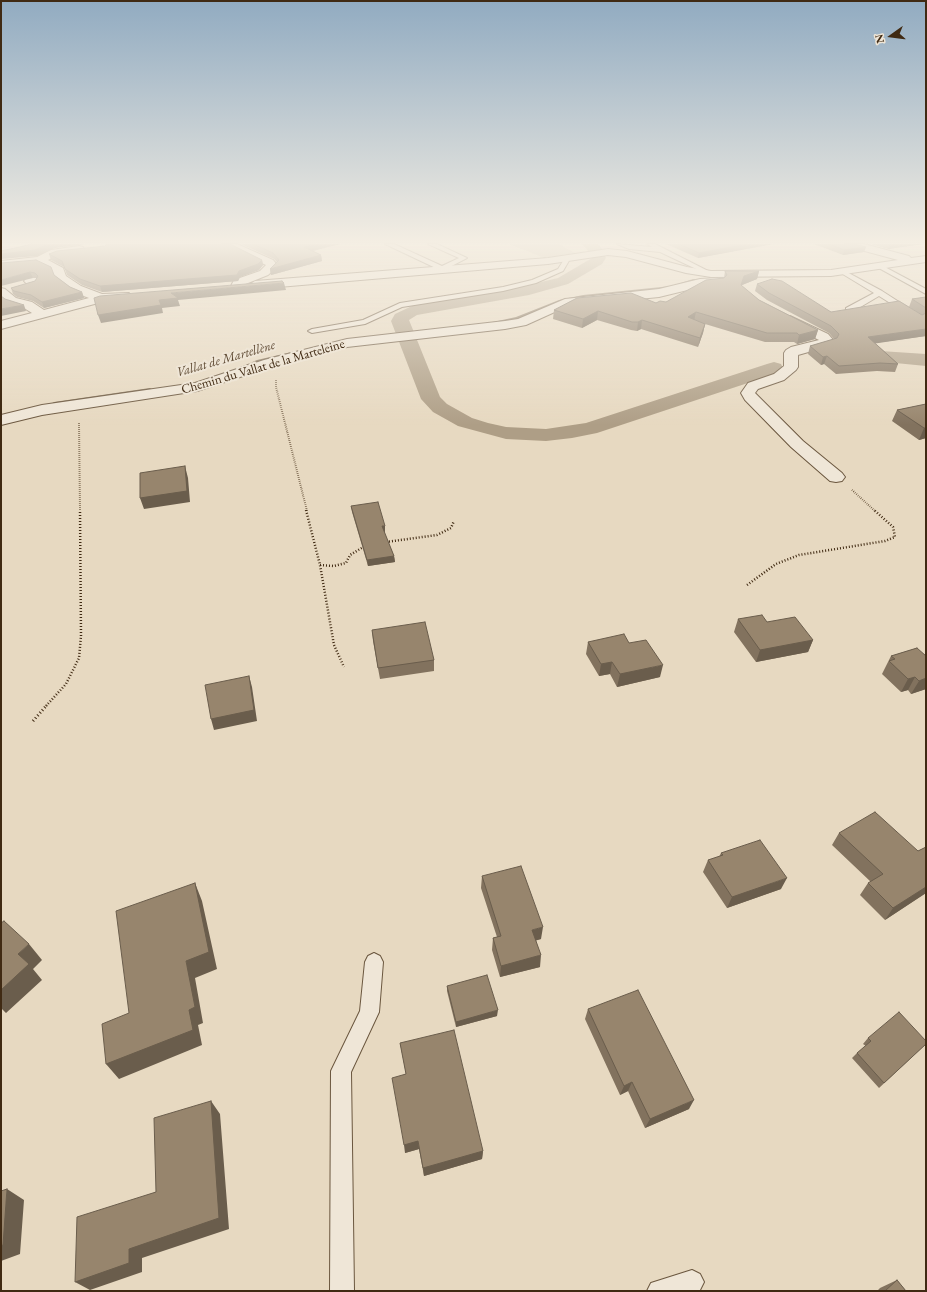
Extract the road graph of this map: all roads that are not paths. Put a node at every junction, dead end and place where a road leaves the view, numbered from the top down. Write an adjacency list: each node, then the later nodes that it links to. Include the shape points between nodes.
1 (24, 304): 8 (street)
2 (78, 304): 8 (street)
3 (405, 304): 12 (lane, via 365,322)
4 (562, 304): 13 (street, Chemin du Vallat de la Marteleine, via 516,323 347,343 269,363 196,387 83,403)
5 (858, 304): 7 (lane)
6 (898, 304): 9 (lane)
7 (848, 310)
8 (42, 314): 11 (street)
9 (916, 315)
10 (781, 316): 14 (street, via 827,340 825,344 791,353 791,362 779,377 753,386 748,393 796,444)
11 (1, 325)
12 (312, 331)
13 (1, 420)
14 (836, 477)
15 (374, 962): 17 (lane, via 369,1012 342,1071)
16 (692, 1282): 18 (lane)
17 (342, 1291)
18 (659, 1291)

